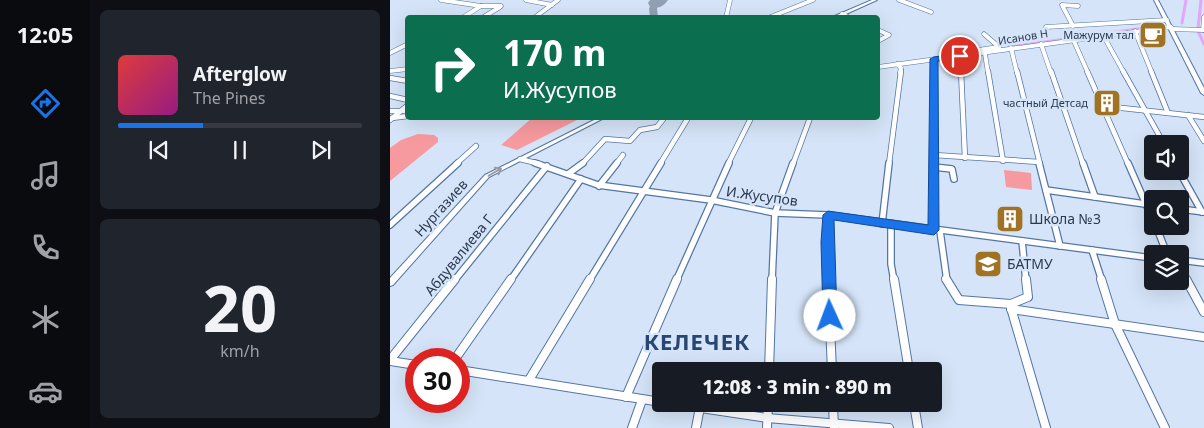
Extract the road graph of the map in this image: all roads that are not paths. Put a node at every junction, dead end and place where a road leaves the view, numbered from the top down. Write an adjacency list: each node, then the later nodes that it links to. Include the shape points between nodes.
1 (440, 0): 10 (street)
2 (478, 0): 11 (street)
3 (526, 0): 12 (street)
4 (558, 0): 12 (street)
5 (730, 0): 20 (street)
6 (813, 0): 21 (street)
7 (875, 0): 16 (main road)
8 (899, 0): 15 (street)
9 (1156, 0): 23 (main road)
10 (447, 1): 11 (street)
11 (470, 4): 13 (street)
12 (552, 5): 19 (street)
13 (482, 6): 17 (street); 18 (street, via 501,6)
14 (1078, 6): 24 (street, via 1062,5)
15 (931, 12)
16 (842, 14)
17 (467, 15)
18 (487, 15)
19 (538, 15)
20 (727, 15)
21 (776, 15)
22 (1204, 17): 26 (street)
23 (1170, 25): 24 (street); 26 (street); 28 (street, Исанов Н); 35 (street); 48 (main road)
24 (1072, 26): 25 (street)
25 (1046, 27)
26 (1204, 30)
27 (880, 31): 32 (street, via 889,35)
28 (1135, 31): 30 (street, Исанов Н); 57 (street)
29 (984, 34): 35 (street)
30 (1103, 35): 31 (street, Исанов Н); 53 (street)
31 (1073, 39): 33 (street, Исанов Н); 51 (street)
32 (880, 40)
33 (1041, 44): 36 (street, Исанов Н); 86 (street)
34 (405, 46): 37 (street)
35 (999, 47): 42 (street)
36 (1011, 48): 38 (street, Исанов Н); 75 (street)
37 (390, 53)
38 (985, 54): 39 (street, Исанов Н); 74 (street)
39 (960, 56): 40 (street, Исанов Н); 72 (street)
40 (934, 59): 41 (street, Исанов Н); 71 (street)
41 (897, 64): 43 (street, Исанов Н); 93 (street, via 901,68)
42 (880, 65)
43 (880, 65)
44 (405, 70): 45 (street)
45 (390, 71)
46 (390, 78): 47 (street)
47 (405, 80)
48 (1204, 93)
49 (390, 96): 50 (street)
50 (405, 99)
51 (1104, 106): 53 (street); 85 (street)
52 (405, 107): 55 (street)
53 (1145, 110): 57 (street); 67 (street)
54 (390, 111): 55 (street)
55 (399, 111): 56 (street); 61 (street)
56 (405, 111)
57 (1168, 113): 58 (street)
58 (1188, 115): 60 (street); 68 (street)
59 (405, 117): 61 (street)
60 (1204, 117)
61 (391, 119)
62 (597, 120): 73 (main road, Нургазиев)
63 (663, 120): 78 (street, via 655,130 640,130 630,141 605,140)
64 (687, 120): 84 (street)
65 (750, 120): 87 (street)
66 (809, 120): 91 (street)
67 (1159, 135)
68 (1204, 141)
69 (476, 146): 94 (street)
70 (623, 155): 82 (street)
71 (934, 155): 72 (street); 77 (street)
72 (965, 158): 74 (street)
73 (520, 159): 76 (street, И.Жусупов); 103 (main road, Нургазиев, one-way to 73, via 480,183)
74 (1003, 161): 75 (street)
75 (1039, 162): 83 (street)
76 (547, 166): 78 (street, И.Жусупов); 110 (street, Абдувалиева Г)
77 (934, 167): 80 (street, via 952,169); 96 (street)
78 (568, 174): 79 (street, И.Жусупов)
79 (581, 179): 82 (street, И.Жусупов); 109 (street)
80 (954, 179)
81 (1184, 180): 90 (street)
82 (599, 186): 84 (street, И.Жусупов)
83 (1046, 190): 86 (street); 98 (street)
84 (644, 191): 87 (street, И.Жусупов); 116 (street)
85 (1144, 192)
86 (1095, 197): 88 (street)
87 (711, 200): 91 (street, И.Жусупов); 117 (street)
88 (1144, 204)
89 (1189, 210): 90 (street)
90 (1203, 212)
91 (775, 213): 92 (street, И.Жусупов); 111 (street)
92 (828, 215): 93 (street, И.Жусупов); 112 (street)
93 (882, 224): 95 (street, И.Жусупов)
94 (390, 225)
95 (890, 225): 96 (street, И.Жусупов); 113 (street, via 892,264)
96 (937, 231): 97 (street, И.Жусупов); 105 (street, via 946,279 960,300)
97 (1022, 241): 98 (street, И.Жусупов); 105 (street, via 1028,296)
98 (1060, 246): 99 (street, И.Жусупов)
99 (1092, 250): 100 (street, И.Жусупов); 107 (street)
100 (1144, 257)
101 (1189, 261): 102 (street)
102 (1204, 263)
103 (390, 283)
104 (1189, 284): 106 (street)
105 (1011, 307): 107 (street); 132 (street)
106 (1204, 312)
107 (1115, 324): 108 (street); 133 (street)
108 (1204, 337)
109 (463, 348)
110 (390, 360): 114 (street)
111 (769, 362)
112 (832, 362)
113 (908, 362)
114 (405, 363)
115 (470, 372): 116 (street)
116 (529, 380): 117 (street)
117 (626, 397): 118 (street)
118 (642, 400): 119 (street); 127 (street)
119 (652, 401)
120 (699, 412): 128 (street)
121 (730, 412): 125 (street)
122 (767, 412): 125 (street)
123 (833, 412): 126 (street)
124 (915, 412): 131 (street)
125 (767, 418): 126 (street); 129 (street)
126 (834, 426): 130 (street)
127 (632, 428)
128 (696, 428)
129 (767, 428)
130 (889, 428)
131 (918, 428)
132 (1046, 428)
133 (1165, 428)

